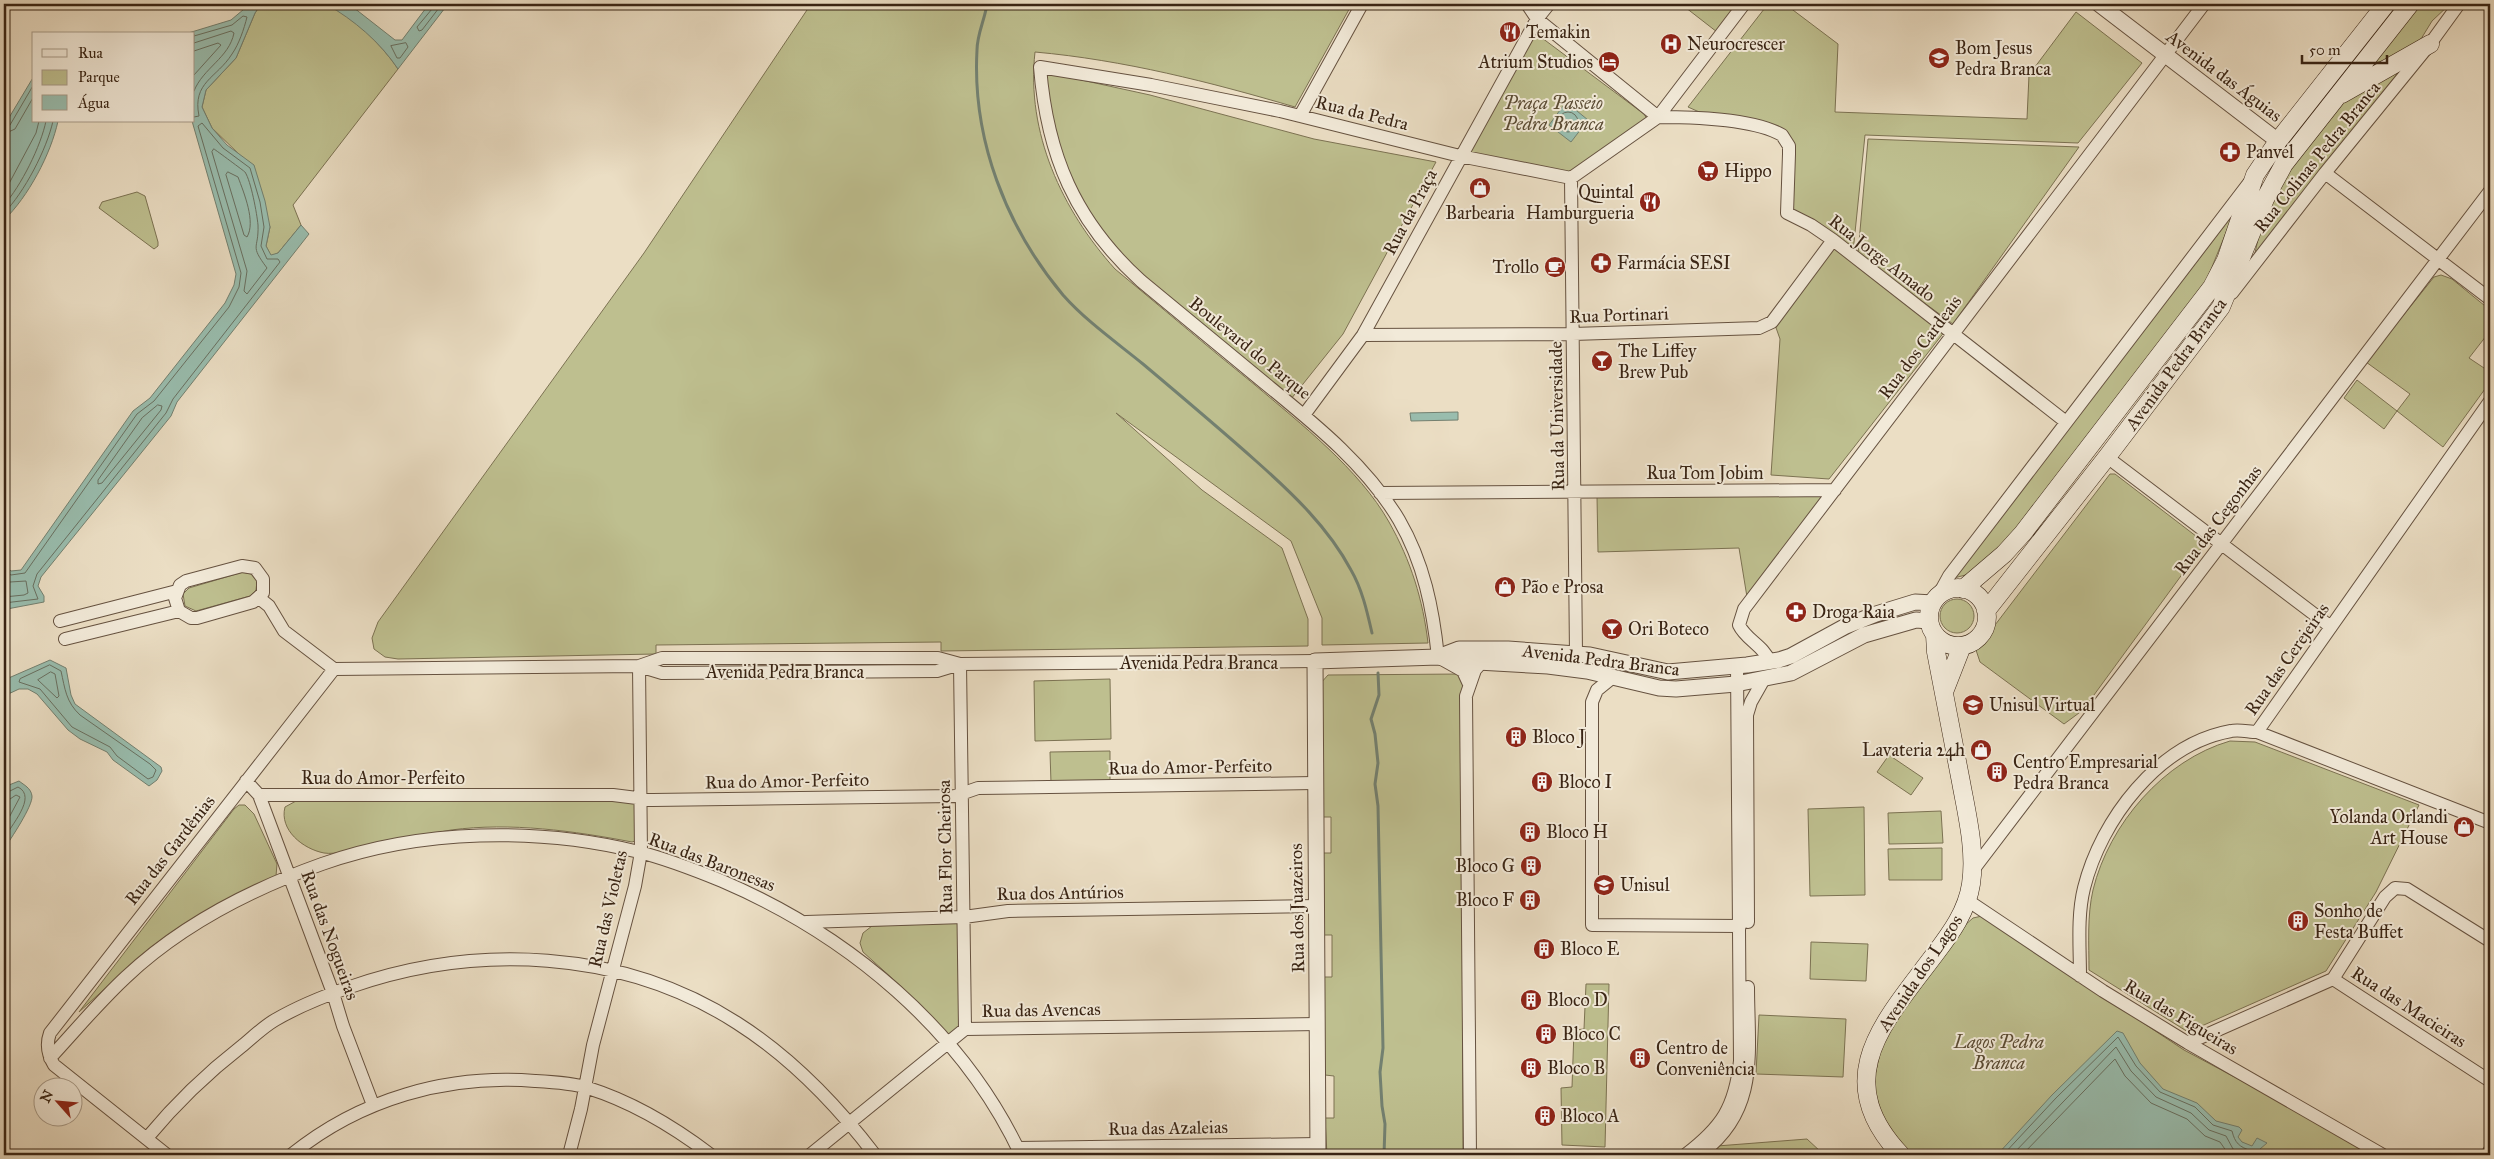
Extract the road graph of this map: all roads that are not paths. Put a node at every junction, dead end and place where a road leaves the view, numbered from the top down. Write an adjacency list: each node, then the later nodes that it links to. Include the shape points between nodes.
1 (1362, 4): 15 (street)
2 (1527, 4): 10 (street)
3 (1549, 4): 10 (street, Rua da Praça)
4 (1744, 4): 16 (street)
5 (2099, 4): 12 (street, Avenida das Águias)
6 (2204, 4): 12 (street, Rua dos Cardeais)
7 (2386, 4): 17 (main road, Avenida Pedra Branca)
8 (2410, 4): 14 (main road, Avenida Pedra Branca)
9 (2459, 4): 11 (street, Rua Colinas Pedra Branca)
10 (1537, 19): 16 (street); 18 (street, Rua da Praça)
11 (2430, 44): 14 (main road); 19 (street, Rua Colinas Pedra Branca)
12 (2165, 54): 17 (street, Avenida das Águias); 29 (street, Rua dos Cardeais)
13 (1040, 67): 15 (street, Rua da Pedra, via 1160,87); 31 (street, Boulevard do Parque, via 1043,98 1057,161 1074,199 1096,234 1141,281)
14 (2333, 100): 26 (main road, Avenida Pedra Branca, via 2279,172)
15 (1300, 116): 18 (street, Rua da Pedra)
16 (1658, 117): 21 (street); 23 (street, Rua Jorge Amado, via 1724,121 1764,128 1782,135 1790,154 1787,213)
17 (2278, 141): 20 (main road, Avenida Pedra Branca)
18 (1460, 156): 21 (street, Rua da Pedra); 28 (street, Rua da Praça)
19 (2325, 173): 24 (street); 26 (street, Rua Colinas Pedra Branca)
20 (2255, 175): 32 (street, Avenida Pedra Branca); 38 (main road, Avenida Pedra Branca, via 2226,260 2212,287 2023,533)
21 (1571, 178): 27 (street, Rua da Universidade)
22 (2490, 191): 24 (street, Rua das Cegonhas)
23 (1833, 240): 27 (street, Rua Portinari, via 1772,322 1759,328); 29 (street, Rua Jorge Amado)
24 (2438, 259): 25 (street); 37 (street, Rua das Cegonhas)
25 (2490, 300)
26 (2221, 307): 33 (main road, Avenida Pedra Branca)
27 (1573, 334): 28 (street, Rua Portinari); 34 (street, Rua da Universidade)
28 (1363, 335): 31 (street, Rua da Praça)
29 (1952, 335): 32 (street, Rua Jorge Amado); 35 (street, Rua dos Cardeais)
30 (2490, 401): 45 (street, Rua das Cerejeiras)
31 (1304, 415): 36 (street, Boulevard do Parque)
32 (2066, 422): 41 (street, Avenida Pedra Branca, via 1949,576)
33 (2107, 457): 37 (street); 43 (main road, Avenida Pedra Branca)
34 (1575, 490): 35 (street, Rua Tom Jobim); 36 (street, Rua Tom Jobim); 49 (street, Rua da Universidade)
35 (1834, 490): 53 (street, Rua dos Cardeais, via 1740,617 1742,632 1762,647)
36 (1380, 493): 50 (street, Boulevard do Parque, via 1398,520 1421,569 1433,612)
37 (2222, 544): 45 (street); 71 (street, Rua das Cegonhas)
38 (1963, 589): 41 (main road, via 1954,589); 43 (main road, via 1978,596)
39 (177, 591): 40 (street, via 186,581 249,566 263,579 263,593); 42 (street, via 175,598); 44 (street)
40 (259, 598): 42 (street, via 197,618 190,618); 57 (street, via 269,606 284,632)
41 (1935, 600): 46 (main road); 53 (street, Avenida Pedra Branca, via 1915,602 1862,618 1791,656)
42 (179, 611): 47 (street)
43 (1986, 611): 48 (main road, via 1982,634)
44 (60, 620)
45 (2331, 627): 63 (street, Rua das Cerejeiras)
46 (1932, 628): 48 (main road, via 1947,644); 59 (street, Avenida Pedra Branca, via 1916,620 1864,635 1803,668); 62 (main road, Avenida dos Lagos)
47 (65, 639)
48 (1962, 646): 62 (main road)
49 (1576, 654): 50 (street, Avenida Pedra Branca, via 1459,649); 56 (street, Avenida Pedra Branca, via 1668,672)
50 (1438, 658): 51 (street, Avenida Pedra Branca); 52 (street, Avenida Pedra Branca); 60 (street, via 1464,671)
51 (1315, 661): 54 (street, Avenida Pedra Branca); 65 (street, Rua dos Juazeiros)
52 (1482, 662): 58 (street, Avenida Pedra Branca, via 1548,666); 60 (street)
53 (1770, 662): 56 (street, Avenida Pedra Branca)
54 (960, 664): 55 (street, Avenida Pedra Branca, via 937,672 662,673); 67 (street, Rua Flor Cheirosa)
55 (639, 666): 57 (street, Avenida Pedra Branca); 68 (street, Rua das Violetas)
56 (1736, 666): 61 (street)
57 (334, 669): 64 (street, Rua das Gardênias)
58 (1613, 677): 61 (street, Avenida Pedra Branca, via 1659,688); 77 (street, via 1597,690 1592,702 1592,926)
59 (1764, 679): 61 (street, Avenida Pedra Branca); 104 (street, via 1748,715 1749,1068 1746,1090 1729,1126)
60 (1469, 684): 102 (street, via 1466,696)
61 (1736, 684): 77 (street)
62 (1944, 692): 71 (main road, Avenida dos Lagos, via 1968,823)
63 (2257, 732): 69 (street); 80 (street, Rua das Cerejeiras, via 2228,731 2206,738 2177,754 2144,780 2116,816 2098,848 2083,889)
64 (246, 781): 66 (street, Rua das Nogueiras); 87 (street, Rua das Gardênias, via 50,1033)
65 (1314, 783): 67 (street, Rua do Amor-Perfeito, via 978,788); 74 (street, Rua dos Juazeiros)
66 (259, 795): 68 (street, Rua do Amor-Perfeito, via 613,795); 72 (street, Rua das Nogueiras)
67 (962, 795): 68 (street, Rua do Amor-Perfeito); 75 (street, Rua Flor Cheirosa)
68 (641, 799): 70 (street, Rua das Violetas)
69 (2490, 823)
70 (641, 852): 72 (street, Rua das Baronesas, via 561,839 472,836 374,850); 76 (street, Rua das Baronesas, via 740,889); 79 (street, Rua das Violetas)
71 (1973, 870): 73 (main road, Avenida dos Lagos)
72 (290, 876): 82 (street, Rua das Nogueiras); 87 (street, Rua das Baronesas, via 216,912 151,956 125,977)
73 (1967, 900): 80 (street, Rua das Figueiras); 105 (main road, Avenida dos Lagos, via 1956,924 1888,1016 1872,1049 1866,1072 1873,1117 1884,1138)
74 (1316, 906): 75 (street, Rua dos Antúrios, via 1008,911); 83 (street, Rua dos Juazeiros)
75 (964, 917): 76 (street, Rua dos Antúrios); 84 (street, Rua Flor Cheirosa)
76 (806, 922): 86 (street, Rua das Baronesas, via 869,966)
77 (1740, 926): 103 (street, via 1737,1088 1720,1123 1708,1138)
78 (2490, 941): 81 (street, via 2408,888 2395,888 2385,897)
79 (613, 971): 82 (street, via 564,962 493,959 422,967); 89 (street, Rua das Violetas, via 593,1045); 91 (street, via 644,978 676,991 736,1022 790,1062)
80 (2080, 976): 85 (street, Rua das Figueiras)
81 (2333, 978): 85 (street); 88 (street, Rua das Macieiras)
82 (333, 993): 90 (street, Rua das Nogueiras); 92 (street, via 274,1020 180,1098)
83 (1317, 1024): 84 (street, Rua das Avencas); 93 (street, Rua dos Juazeiros)
84 (965, 1029): 86 (street, Rua das Avencas)
85 (2188, 1043): 106 (street, Rua das Figueiras)
86 (947, 1044): 91 (street, Rua das Avencas); 95 (street, Rua das Baronesas, via 986,1094)
87 (50, 1058): 92 (street, via 67,1076)
88 (2490, 1082)
89 (586, 1087): 90 (street, via 514,1079 478,1080 418,1090); 98 (street, Rua das Violetas); 99 (street, via 660,1120)
90 (372, 1105): 97 (street, via 324,1130)
91 (850, 1122): 100 (street, Rua das Avencas); 101 (street)
92 (147, 1138): 96 (street)
93 (1318, 1150): 95 (street, Rua das Azaleias)
94 (2490, 1150): 107 (street)
95 (1019, 1152)
96 (162, 1153)
97 (291, 1155)
98 (569, 1155)
99 (711, 1155)
100 (810, 1155)
101 (876, 1155)
102 (1470, 1155)
103 (1685, 1155)
104 (1699, 1155)
105 (1901, 1155)
106 (2383, 1155)
107 (2487, 1155)

